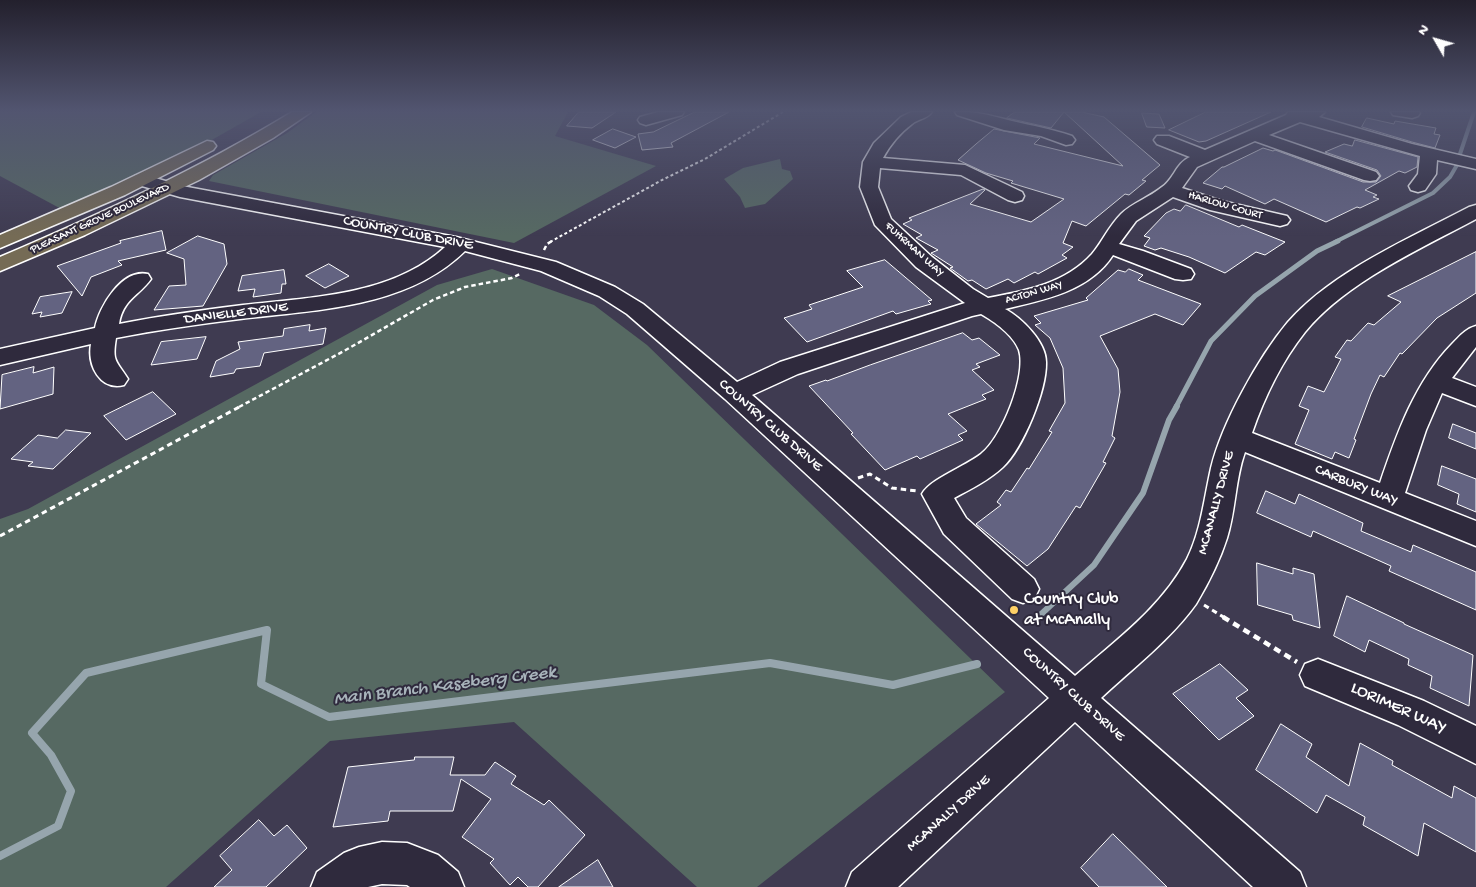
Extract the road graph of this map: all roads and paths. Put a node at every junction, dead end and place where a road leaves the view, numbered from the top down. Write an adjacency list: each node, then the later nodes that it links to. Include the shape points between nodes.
1 (193, 153): 14 (main road, PLEASANT GROVE BOULEVARD)
2 (232, 153): 16 (main road, PLEASANT GROVE BOULEVARD)
3 (714, 153): 24 (path, via 564,233 547,244)
4 (877, 153): 11 (street, FUHRMAN WAY)
5 (1197, 153): 10 (street)
6 (1214, 153): 10 (street, ACTON WAY)
7 (1306, 153): 13 (street)
8 (1429, 153): 15 (street, via 1427,174)
9 (1431, 153): 12 (street)
10 (1206, 157): 17 (street, ACTON WAY, via 1185,168)
11 (872, 162): 18 (street, via 965,170); 29 (street, FUHRMAN WAY, via 869,188 882,221 924,262)
12 (1476, 164)
13 (1370, 176)
14 (142, 180): 16 (street, COUNTRY CLUB DRIVE); 21 (main road, PLEASANT GROVE BOULEVARD)
15 (1418, 186)
16 (169, 188): 22 (street, COUNTRY CLUB DRIVE); 25 (main road, PLEASANT GROVE BOULEVARD)
17 (1171, 190): 20 (street, HARLOW COURT, via 1218,206); 23 (street, ACTON WAY, via 1129,217)
18 (1015, 196)
19 (1476, 211): 37 (street, MCANALLY DRIVE, via 1377,264 1337,290 1297,327 1266,370)
20 (1280, 220)
21 (0, 242)
22 (460, 244): 30 (street, DANIELLE DRIVE, via 420,275 365,294 329,302); 35 (street, COUNTRY CLUB DRIVE, via 560,269 597,285 635,309)
23 (1108, 247): 27 (street); 29 (street, ACTON WAY, via 1093,266 1069,283 1028,297)
24 (544, 256)
25 (0, 265)
26 (526, 270): 42 (path, via 512,278 465,287 433,300)
27 (1183, 274)
28 (140, 279): 30 (street, via 122,294 109,315)
29 (984, 306): 35 (street, ACTON WAY, via 790,368); 39 (street, FUHRMAN WAY, via 1003,317 1030,347 1034,361 1032,376 1017,425 1007,444 994,460)
30 (105, 333): 32 (street, DANIELLE DRIVE); 33 (street, via 103,364)
31 (1476, 333): 34 (street)
32 (0, 357)
33 (115, 379)
34 (1436, 381): 36 (street); 40 (street, via 1415,419)
35 (734, 393): 38 (street, COUNTRY CLUB DRIVE)
36 (1476, 397)
37 (1236, 437): 40 (street, CARBURY WAY); 44 (street, MCANALLY DRIVE, via 1226,466 1212,537)
38 (841, 488): 39 (path, via 870,474 892,488); 46 (street, COUNTRY CLUB DRIVE)
39 (937, 494): 43 (street, via 955,526)
40 (1390, 499): 41 (street, CARBURY WAY)
41 (1476, 534)
42 (0, 536)
43 (1023, 590)
44 (1184, 594): 45 (path); 46 (street, MCANALLY DRIVE, via 1156,625)
45 (1318, 675): 47 (street, LORIMER WAY, via 1412,713)
46 (1076, 698): 50 (street, MCANALLY DRIVE); 51 (street, COUNTRY CLUB DRIVE)
47 (1476, 746)
48 (332, 887): 49 (street, via 359,868 382,863 407,864 423,870)
49 (443, 887)
50 (867, 887)
51 (1285, 887)

